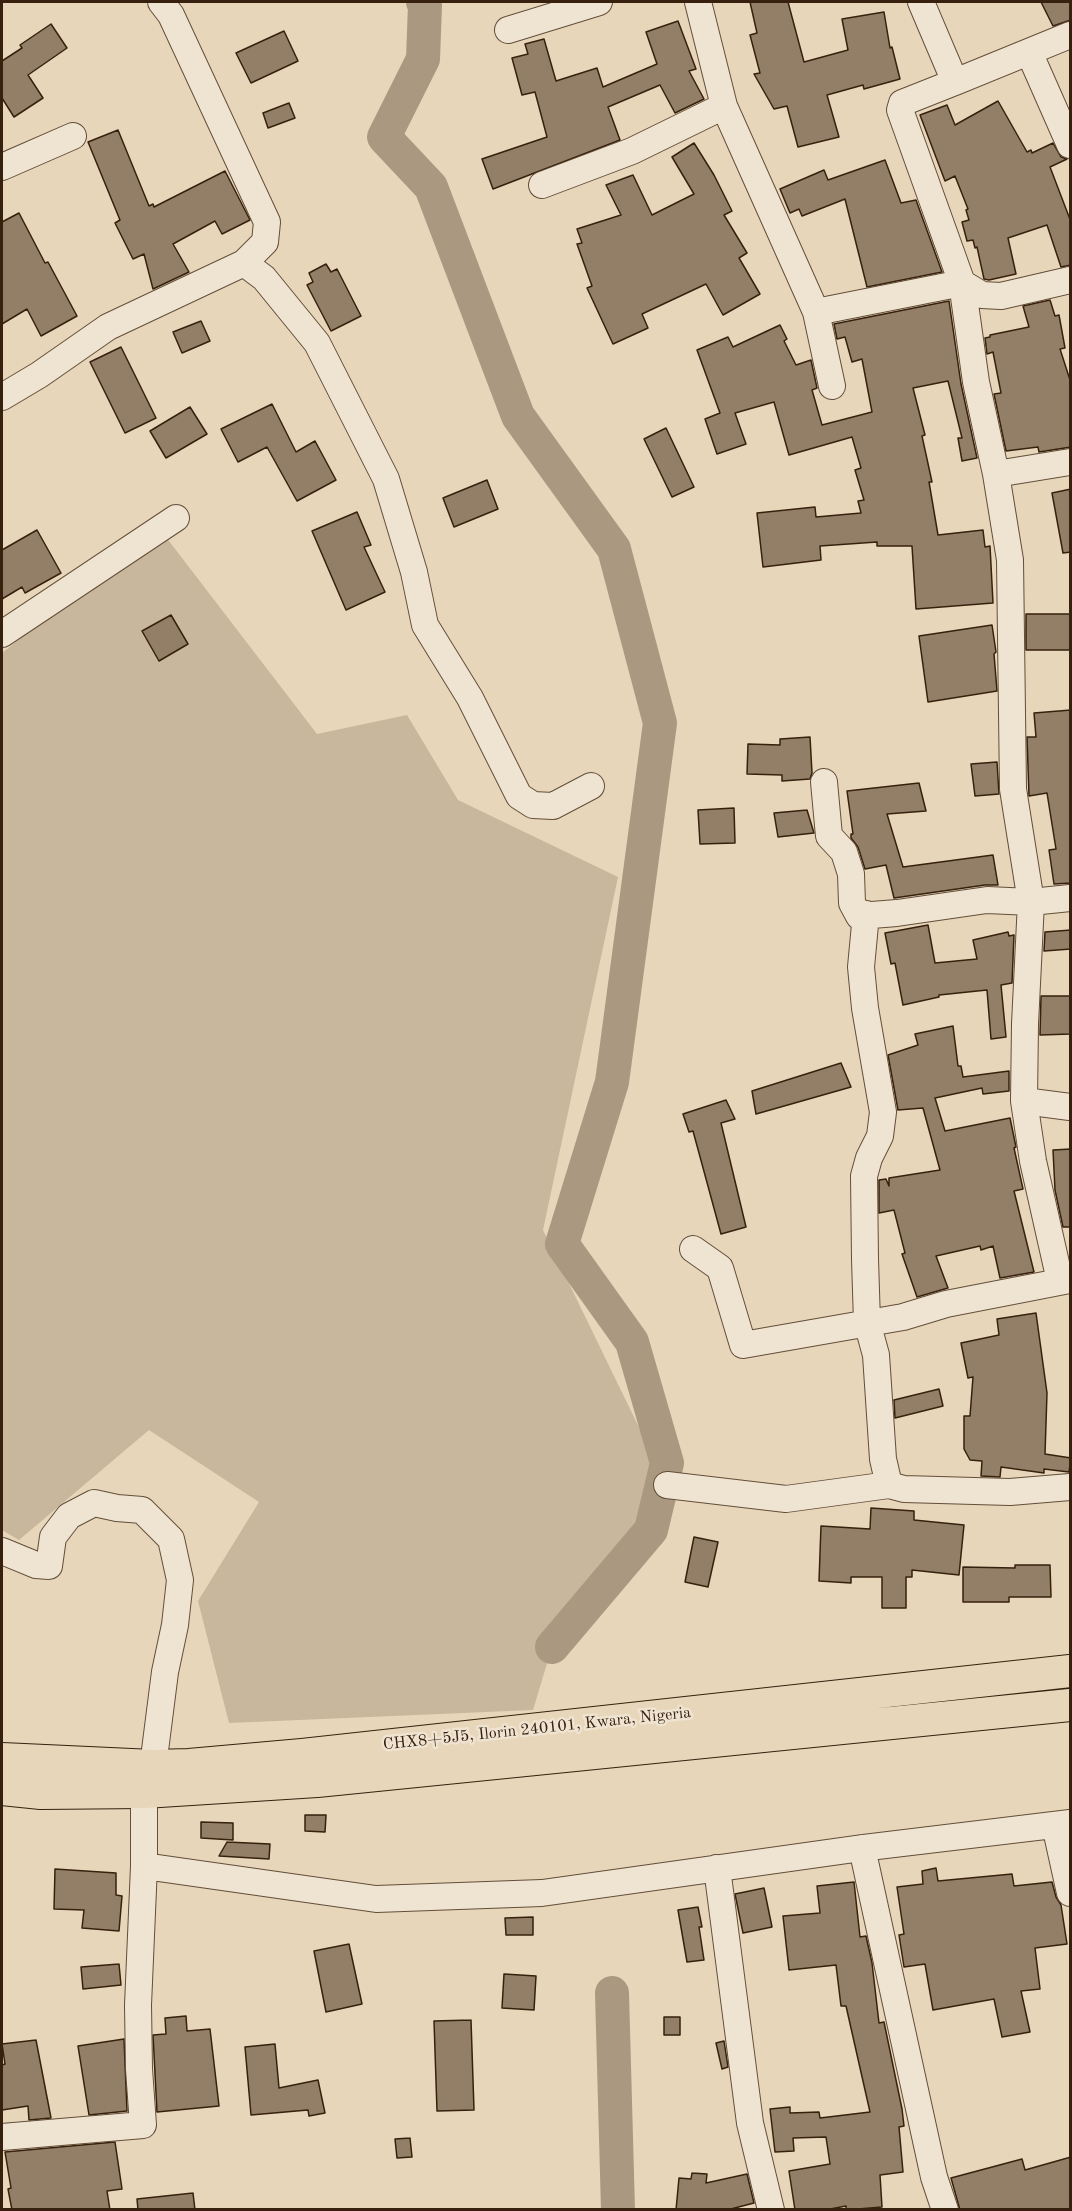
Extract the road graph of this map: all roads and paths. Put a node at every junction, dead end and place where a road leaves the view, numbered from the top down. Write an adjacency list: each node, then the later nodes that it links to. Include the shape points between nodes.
1 (161, 2): 14 (street, via 171,15 267,222 265,242)
2 (599, 2): 5 (street)
3 (698, 2): 9 (street)
4 (921, 2): 8 (street)
5 (508, 30)
6 (1071, 35): 7 (street)
7 (1029, 52): 8 (street); 11 (street)
8 (955, 82): 16 (street, via 902,103 900,111)
9 (724, 106): 13 (street, via 632,151); 17 (street)
10 (73, 135): 12 (street)
11 (1071, 146)
12 (2, 167)
13 (542, 185)
14 (244, 263): 19 (street, via 108,327); 25 (street, via 264,278 317,343 386,478 425,625 470,698 519,796 533,805 553,806)
15 (1071, 280): 16 (street, via 1001,296 982,295)
16 (962, 283): 17 (street); 21 (street, via 976,382)
17 (816, 312): 18 (street)
18 (832, 386)
19 (2, 398)
20 (1071, 462): 21 (street)
21 (996, 474): 27 (street, via 1010,560 1013,789)
22 (176, 518): 23 (street)
23 (2, 634)
24 (824, 782): 28 (street, via 829,836 844,852 851,874 852,903 859,916)
25 (591, 786)
26 (1071, 898): 27 (street)
27 (1031, 902): 28 (street, via 987,900); 29 (street)
28 (866, 914): 33 (street, via 861,967 883,1112 880,1136 864,1176)
29 (1024, 1101): 30 (street); 32 (street, via 1033,1161)
30 (1071, 1107)
31 (693, 1249): 33 (street, via 720,1268 743,1345)
32 (1065, 1281): 33 (street)
33 (867, 1322): 35 (street, via 876,1354 883,1459)
34 (667, 1485): 35 (street, via 786,1498)
35 (889, 1485): 36 (street, via 904,1489 1010,1492)
36 (1071, 1487)
37 (2, 1551): 41 (street, via 48,1566 53,1537 69,1516 94,1503 142,1510 171,1539 180,1580)
38 (1071, 1671): 41 (main road, CHX8+5J5, Ilorin 240101, Kwara, Nigeria, via 189,1765)
39 (1071, 1705): 41 (main road, CHX8+5J5, Ilorin 240101, Kwara, Nigeria, via 317,1781)
40 (2, 1759): 41 (main road, CHX8+5J5, Ilorin 240101, Kwara, Nigeria)
41 (148, 1779): 42 (main road, CHX8+5J5, Ilorin 240101, Kwara, Nigeria, via 41,1793); 45 (street)
42 (2, 1789)
43 (1063, 1824): 44 (street); 47 (street)
44 (862, 1848): 46 (street); 50 (street, via 934,2178)
45 (144, 1866): 46 (street, via 376,1899 542,1893); 48 (street, via 138,2006 143,2125)
46 (717, 1868): 49 (street, via 750,2122)
47 (1071, 1893)
48 (2, 2137)
49 (771, 2210)
50 (945, 2210)

